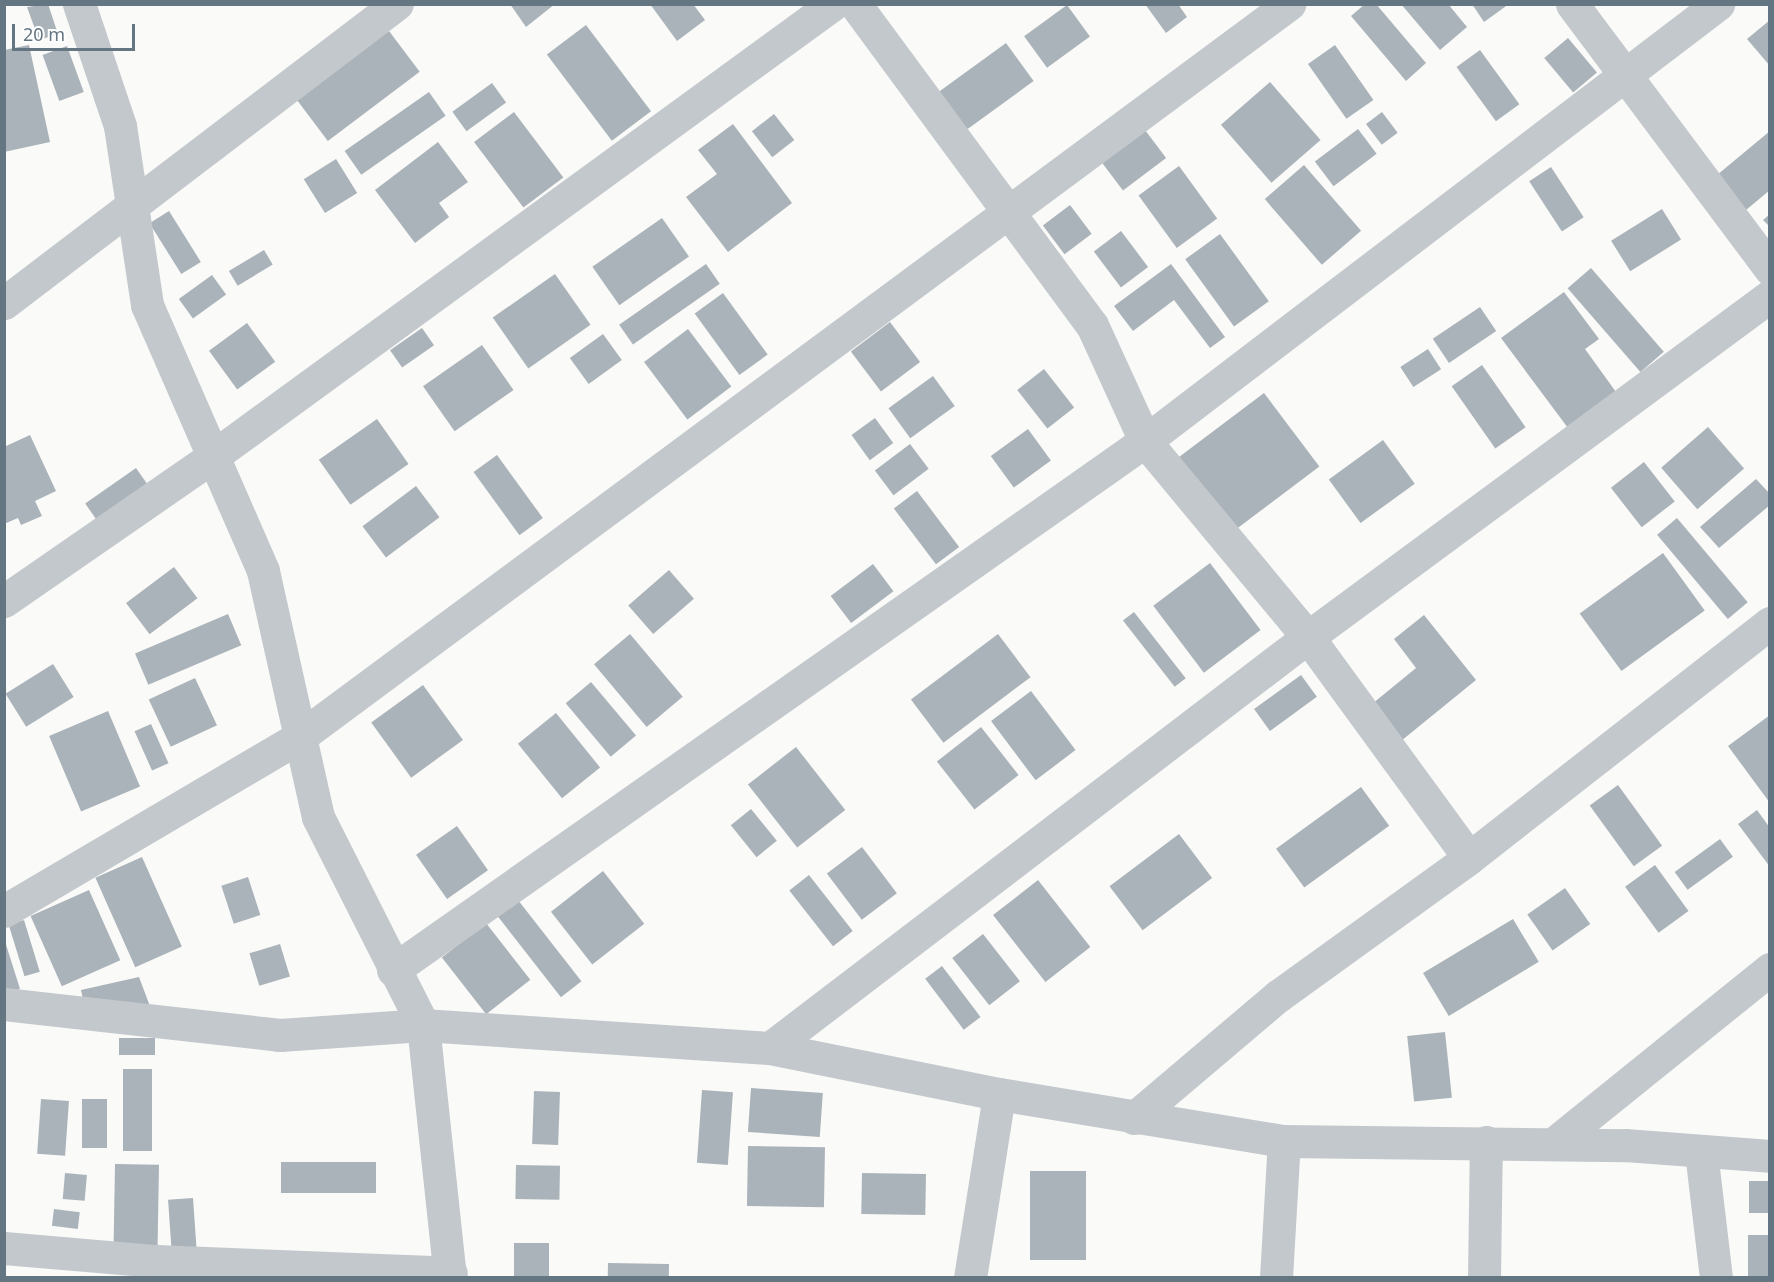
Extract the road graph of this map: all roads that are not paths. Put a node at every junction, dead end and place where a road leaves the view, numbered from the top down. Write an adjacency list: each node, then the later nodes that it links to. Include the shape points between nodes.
1 (79, 4): 9 (street, via 120,126)
2 (397, 4): 9 (street)
3 (833, 4): 15 (street)
4 (855, 4): 10 (street)
5 (1289, 4): 10 (street)
6 (1572, 4): 8 (street)
7 (1718, 4): 8 (street)
8 (1625, 76): 11 (street); 14 (street)
9 (129, 210): 13 (street); 15 (street, via 147,305)
10 (1008, 211): 14 (street, via 1092,325); 19 (street)
11 (1770, 268)
12 (1770, 296): 18 (street)
13 (4, 303)
14 (1145, 441): 18 (street); 23 (street)
15 (212, 457): 16 (street); 19 (street, via 263,571)
16 (4, 601)
17 (1770, 623): 20 (street)
18 (1308, 637): 20 (street); 26 (street)
19 (301, 736): 21 (street); 23 (street, via 318,817)
20 (1469, 858): 28 (street, via 1278,996)
21 (4, 911)
22 (1770, 969): 31 (street)
23 (393, 970): 25 (street)
24 (4, 1004): 25 (street, via 280,1035)
25 (423, 1025): 26 (street); 35 (street)
26 (770, 1048): 27 (street)
27 (999, 1094): 28 (street); 36 (street)
28 (1134, 1118): 29 (street)
29 (1284, 1141): 30 (street); 37 (street)
30 (1486, 1142): 31 (street); 38 (street)
31 (1553, 1144): 32 (street)
32 (1701, 1152): 33 (street); 39 (street)
33 (1770, 1156)
34 (4, 1248): 35 (street, via 156,1261)
35 (451, 1275)
36 (970, 1278)
37 (1276, 1278)
38 (1485, 1278)
39 (1716, 1278)

